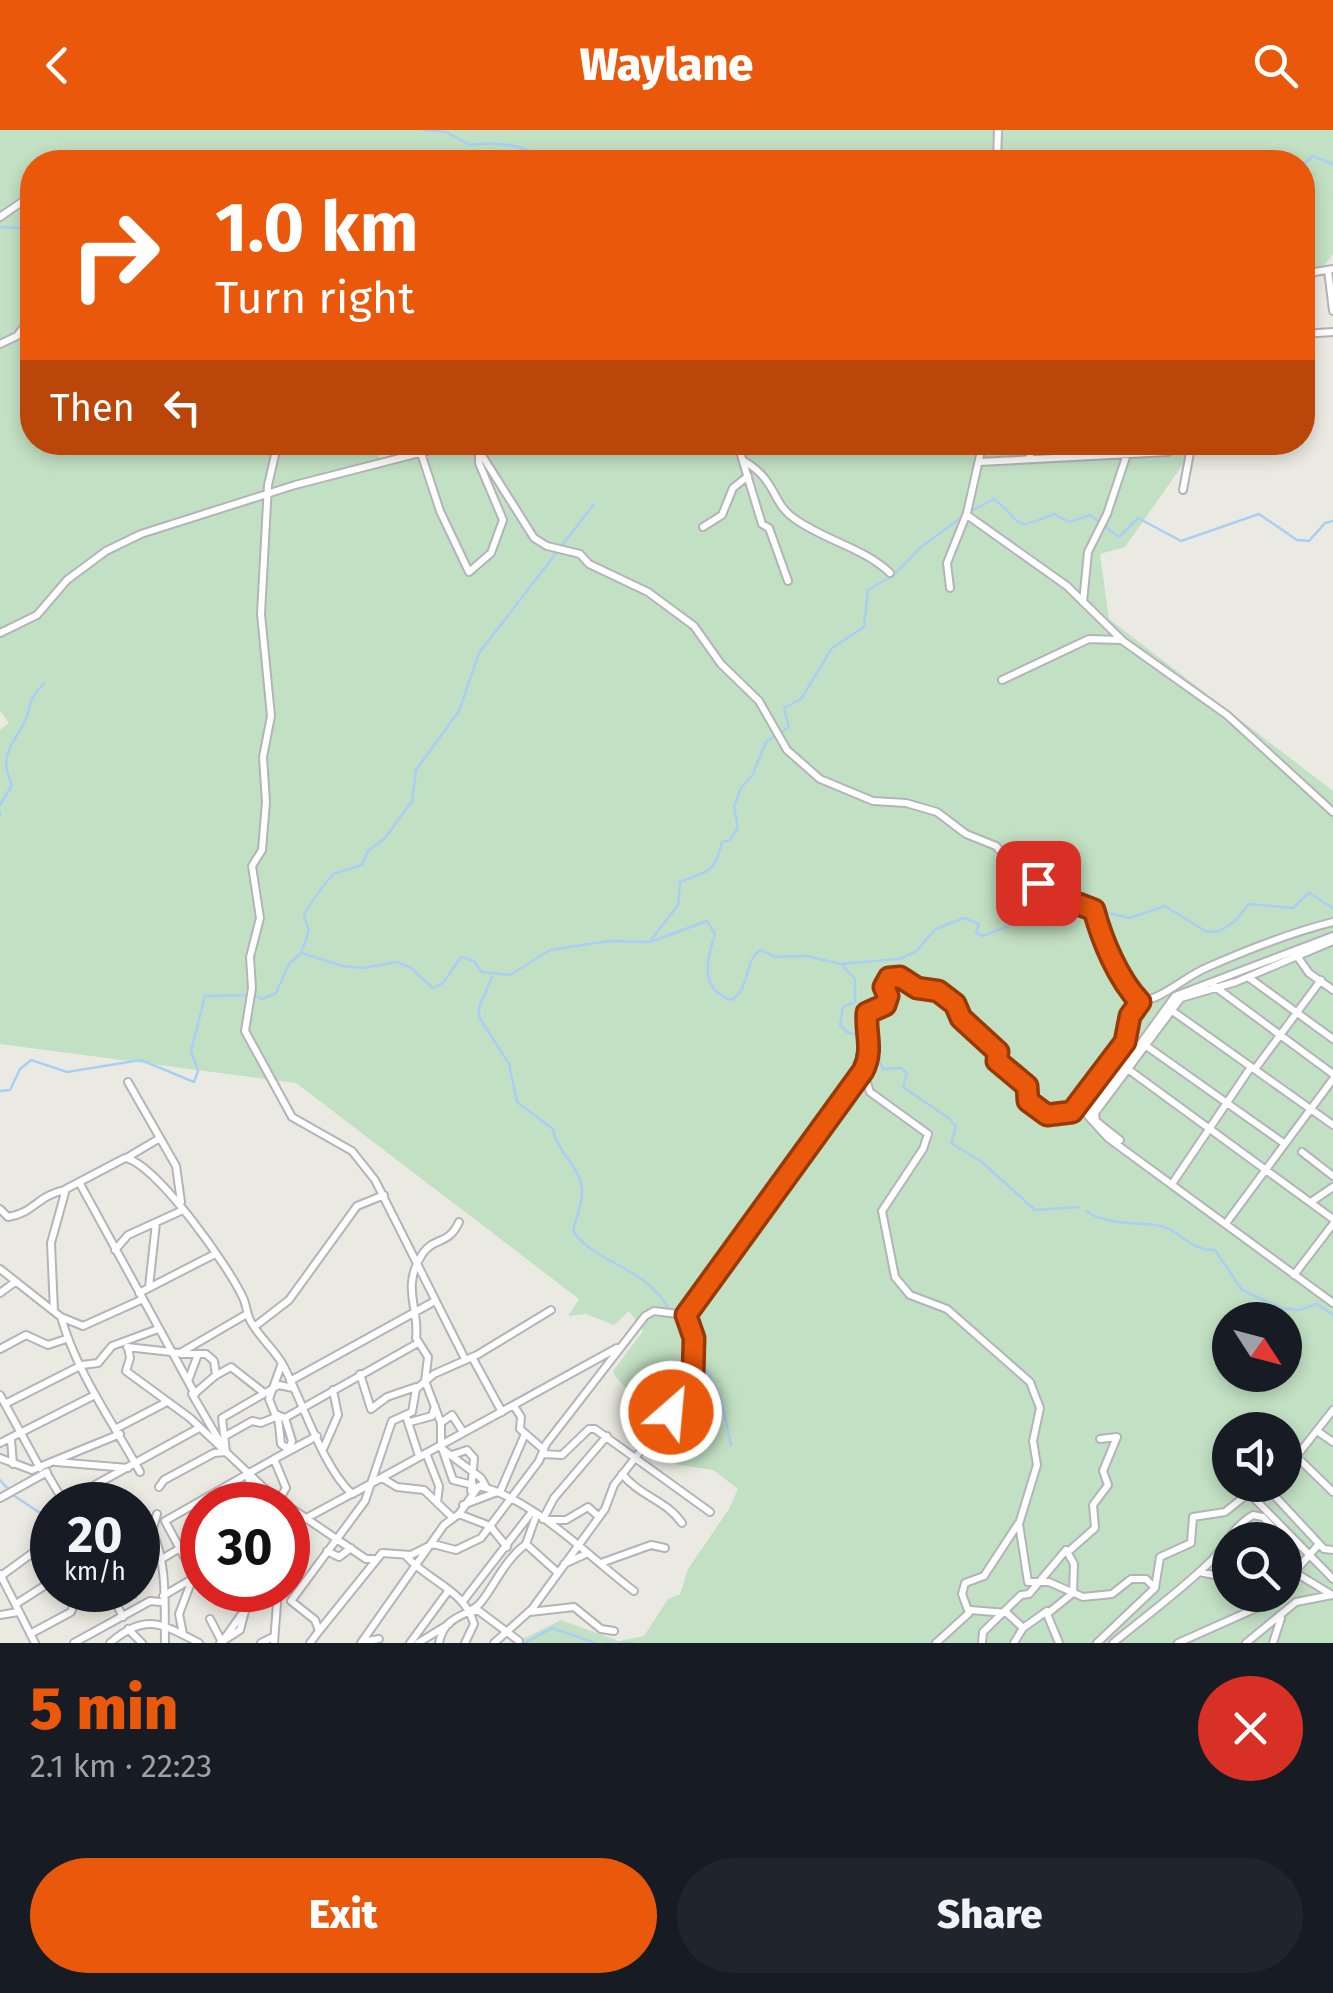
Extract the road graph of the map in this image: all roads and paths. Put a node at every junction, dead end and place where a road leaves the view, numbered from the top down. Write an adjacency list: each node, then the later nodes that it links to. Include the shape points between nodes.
1 (1331, 269): 2 (street)
2 (1333, 310)
3 (276, 455): 18 (street)
4 (417, 455): 18 (street)
5 (421, 455): 6 (street, via 469,572 490,553 503,520)
6 (479, 455)
7 (484, 455): 38 (street, via 534,538 580,554 694,626 812,774 872,800 938,812 996,846 1047,892 1094,910 1126,987)
8 (742, 455): 14 (street)
9 (980, 455): 15 (street)
10 (1030, 455): 13 (street)
11 (1127, 455): 13 (street); 24 (street, via 1088,552)
12 (1187, 455): 17 (street)
13 (1029, 459): 15 (street)
14 (744, 460): 16 (street); 21 (street, via 768,477 791,516)
15 (978, 462): 19 (street)
16 (749, 475): 20 (street, via 734,488 722,515); 22 (street)
17 (1182, 490)
18 (268, 495): 25 (street, via 106,551 36,615); 63 (street, via 262,628 271,716 262,757 264,842 252,866 260,918 245,1031 292,1117 352,1151)
19 (966, 515): 23 (street, via 947,563); 24 (street)
20 (703, 527)
21 (890, 572)
22 (788, 581)
23 (950, 588)
24 (1084, 603): 26 (street)
25 (0, 633)
26 (1123, 640): 27 (street, via 1089,639); 28 (street, via 1227,715)
27 (1002, 680)
28 (1333, 812)
29 (1333, 922): 38 (street, via 1244,950 1170,985 1156,1000)
30 (1333, 939): 31 (street); 32 (street)
31 (1297, 956): 32 (street); 34 (street)
32 (1271, 963): 33 (street); 35 (street)
33 (1247, 976): 35 (street); 40 (street)
34 (1321, 980): 37 (street); 40 (street)
35 (1211, 984): 36 (street); 41 (street)
36 (1201, 987): 39 (street); 44 (street, via 1175,996)
37 (1333, 990)
38 (1140, 1002): 46 (street, via 1125,1042 1066,1114 1047,1115 1028,1101 1027,1086 997,1061 998,1052 955,1004 900,977 885,984 884,1008 867,1013)
39 (1172, 1010): 43 (street); 45 (street)
40 (1297, 1013): 41 (street); 42 (street)
41 (1281, 1035): 45 (street); 47 (street)
42 (1333, 1039)
43 (1145, 1045): 44 (street); 49 (street)
44 (1126, 1068): 52 (street); 60 (street, via 1088,1119)
45 (1253, 1068): 49 (street); 50 (street)
46 (863, 1071): 86 (street); 180 (street, via 870,1092 928,1134 882,1211 898,1282 910,1295 947,1309 1030,1382 1039,1398 1033,1449 1038,1465)
47 (1333, 1076): 50 (street)
48 (128, 1082): 53 (street)
49 (1226, 1103): 52 (street); 54 (street)
50 (1310, 1108): 51 (street); 54 (street)
51 (1333, 1125)
52 (1209, 1128): 57 (street); 60 (street)
53 (160, 1138): 56 (street); 65 (street, via 179,1176)
54 (1284, 1144): 57 (street)
55 (1302, 1152): 58 (street)
56 (128, 1157): 59 (street); 65 (street)
57 (1266, 1168): 64 (street); 68 (street)
58 (1333, 1176)
59 (79, 1182): 62 (street); 71 (street)
60 (1174, 1182): 75 (street)
61 (1333, 1187): 64 (street)
62 (66, 1190): 66 (street, via 46,1193 23,1214 8,1217); 83 (street, via 51,1242)
63 (384, 1195): 73 (street); 88 (street, via 357,1206 289,1300)
64 (1311, 1202): 69 (street)
65 (182, 1208): 70 (street); 72 (street)
66 (0, 1209)
67 (459, 1222): 73 (street, via 449,1239 427,1248)
68 (1226, 1222)
69 (1333, 1222): 75 (street)
70 (156, 1223): 71 (street, via 128,1235); 77 (street)
71 (115, 1250): 79 (street)
72 (214, 1254): 77 (street); 84 (street)
73 (417, 1266): 80 (street); 85 (street)
74 (0, 1268): 76 (street)
75 (1294, 1275): 81 (street)
76 (15, 1282): 78 (street); 83 (street)
77 (149, 1288): 79 (street)
78 (0, 1293)
79 (141, 1296): 87 (street, via 90,1327); 89 (street)
80 (435, 1301): 85 (street); 98 (street)
81 (1333, 1303)
82 (551, 1310): 98 (street)
83 (54, 1311): 87 (street)
84 (247, 1314): 88 (street); 96 (street)
85 (412, 1314): 91 (street); 106 (street)
86 (686, 1315): 93 (street, via 650,1313); 145 (street, via 694,1338 689,1389)
87 (61, 1317): 90 (street)
88 (254, 1327): 99 (street)
89 (158, 1330): 92 (street); 95 (street)
90 (66, 1339): 94 (street, via 48,1345 26,1335); 100 (street)
91 (418, 1343): 102 (street); 105 (street, via 428,1356)
92 (124, 1345): 95 (street); 100 (street, via 111,1347 98,1363); 113 (street, via 126,1371)
93 (618, 1348): 116 (street); 139 (street)
94 (0, 1350)
95 (168, 1350): 96 (street); 104 (street)
96 (182, 1354): 97 (street); 101 (street)
97 (197, 1356): 101 (street); 103 (street, via 212,1357)
98 (468, 1358): 105 (street); 118 (street)
99 (282, 1362): 106 (street); 109 (street)
100 (82, 1365): 111 (street); 114 (street)
101 (190, 1367): 104 (street)
102 (360, 1374): 107 (street, via 371,1408); 108 (street)
103 (215, 1376): 109 (street, via 231,1367); 112 (street)
104 (188, 1381): 112 (street)
105 (425, 1381): 107 (street); 115 (street)
106 (292, 1385): 109 (street); 117 (street)
107 (417, 1387): 121 (street)
108 (333, 1390): 117 (street); 136 (street, via 338,1415)
109 (267, 1391): 120 (street); 129 (street, via 222,1418)
110 (0, 1394): 114 (street)
111 (94, 1394): 124 (street); 128 (street)
112 (193, 1394): 141 (street)
113 (165, 1403): 123 (street); 124 (street)
114 (5, 1404): 128 (street)
115 (435, 1406): 121 (street, via 432,1416); 122 (street)
116 (514, 1406): 118 (street); 127 (street)
117 (302, 1408): 120 (street); 130 (street)
118 (502, 1412): 126 (street)
119 (1333, 1413): 125 (street); 140 (street)
120 (281, 1417): 129 (street, via 252,1421); 138 (street, via 281,1444)
121 (408, 1419): 142 (street); 163 (street, via 390,1424)
122 (441, 1423): 126 (street, via 452,1415); 137 (street)
123 (199, 1428): 141 (street); 151 (street)
124 (118, 1431): 148 (street); 151 (street)
125 (1317, 1431): 134 (street); 143 (street)
126 (463, 1432): 137 (street)
127 (525, 1434): 139 (street); 166 (street)
128 (20, 1435): 133 (street); 152 (street)
129 (226, 1436): 141 (street)
130 (316, 1436): 136 (street); 138 (street)
131 (606, 1436): 139 (street, via 592,1428 562,1455); 145 (street); 178 (street)
132 (1100, 1439): 195 (street, via 1118,1437 1104,1470 1108,1485 1093,1505 1095,1528)
133 (11, 1440): 135 (street); 150 (street)
134 (1333, 1442)
135 (0, 1443)
136 (324, 1447): 168 (street)
137 (441, 1447): 142 (street); 144 (street); 165 (street, via 453,1480)
138 (289, 1449): 147 (street)
139 (544, 1452): 169 (street)
140 (1302, 1452)
141 (226, 1453): 154 (street); 164 (street, via 214,1453)
142 (422, 1454): 157 (street); 172 (street, via 440,1486)
143 (1302, 1454)
144 (452, 1455): 155 (street); 155 (street, via 468,1450)
145 (635, 1457): 156 (street); 174 (street)
146 (0, 1458): 150 (street)
147 (274, 1459): 154 (street); 162 (street)
148 (55, 1462): 151 (street); 152 (street)
149 (1302, 1462): 167 (street)
150 (14, 1464): 152 (street)
151 (132, 1466): 153 (street); 159 (street)
152 (43, 1470): 158 (street); 170 (street)
153 (140, 1472)
154 (247, 1473): 160 (street); 161 (street); 194 (street, via 165,1522)
155 (473, 1474): 165 (street); 165 (street)
156 (622, 1474): 177 (street); 183 (street, via 633,1490 663,1503)
157 (382, 1478): 163 (street); 172 (street, via 424,1490)
158 (51, 1482)
159 (103, 1482)
160 (251, 1482)
161 (257, 1482)
162 (284, 1482)
163 (371, 1484): 168 (street); 185 (street)
164 (160, 1486)
165 (477, 1487): 166 (street); 173 (street)
166 (499, 1492): 169 (street); 173 (street)
167 (1333, 1492)
168 (352, 1494): 175 (street)
169 (510, 1497): 178 (street); 184 (street)
170 (0, 1498)
171 (1287, 1502): 190 (street)
172 (438, 1505): 176 (street)
173 (463, 1505): 176 (street)
174 (710, 1512)
175 (310, 1516)
176 (456, 1516): 184 (street); 186 (street)
177 (598, 1516): 178 (street, via 588,1507 566,1520); 188 (street)
178 (539, 1517): 187 (street); 188 (street); 189 (street)
179 (310, 1518): 185 (street)
180 (1020, 1518): 214 (street, via 1028,1581); 225 (street, via 984,1576 966,1583 962,1594)
181 (1245, 1522): 182 (street, via 1252,1516)
182 (1267, 1522)
183 (682, 1523)
184 (490, 1526): 186 (street, via 460,1548); 189 (street)
185 (337, 1538): 192 (street); 196 (street)
186 (432, 1544): 200 (street); 207 (street)
187 (526, 1544): 202 (street); 208 (street)
188 (576, 1544): 198 (street); 208 (street)
189 (507, 1546): 202 (street); 223 (street)
190 (1327, 1546): 199 (street)
191 (160, 1547): 201 (street)
192 (350, 1548): 196 (street, via 339,1558); 203 (street)
193 (665, 1548): 205 (street, via 651,1545)
194 (179, 1550): 201 (street)
195 (1069, 1551): 214 (street); 219 (street)
196 (326, 1552): 244 (street, via 290,1601)
197 (30, 1554): 210 (street)
198 (586, 1554): 205 (street); 208 (street)
199 (1310, 1554): 206 (street); 213 (street); 216 (street, via 1249,1492 1225,1512 1193,1516 1191,1543 1158,1560)
200 (405, 1555): 203 (street, via 384,1552); 207 (street)
201 (165, 1557): 222 (street)
202 (510, 1557): 226 (street)
203 (374, 1559): 244 (street)
204 (1212, 1560): 209 (street)
205 (598, 1563): 218 (street)
206 (1302, 1564)
207 (416, 1566): 217 (street); 254 (street)
208 (560, 1568): 232 (street)
209 (1199, 1572): 211 (street); 273 (street)
210 (1, 1575): 224 (street)
211 (1212, 1575)
212 (1302, 1576): 220 (street)
213 (1333, 1579)
214 (1036, 1583): 219 (street); 235 (street)
215 (180, 1587): 222 (street)
216 (1154, 1588): 219 (street, via 1146,1579 1130,1579 1109,1595); 272 (street)
217 (449, 1590): 223 (street); 263 (street)
218 (634, 1591)
219 (1072, 1594): 233 (street)
220 (1333, 1595): 238 (street, via 1296,1602)
221 (30, 1598): 224 (street)
222 (162, 1599): 237 (street); 240 (street)
223 (464, 1600): 226 (street)
224 (17, 1608): 236 (street); 247 (street)
225 (970, 1610): 235 (street); 268 (street)
226 (470, 1611): 241 (street); 245 (street); 266 (street, via 474,1624)
227 (71, 1612): 247 (street)
228 (120, 1612): 237 (street)
229 (180, 1612): 248 (street)
230 (245, 1612): 253 (street, via 240,1630)
231 (276, 1612): 251 (street)
232 (529, 1612): 245 (street); 246 (street, via 574,1607)
233 (1048, 1612): 242 (street); 271 (street)
234 (1250, 1612): 250 (street)
235 (1002, 1613): 242 (street); 269 (street, via 981,1635)
236 (1, 1617)
237 (123, 1617): 256 (street)
238 (1281, 1617): 275 (street); 276 (street)
239 (210, 1619): 253 (street)
240 (164, 1624): 243 (street); 248 (street); 259 (street)
241 (450, 1624): 264 (street); 265 (street)
242 (1023, 1628): 270 (street)
243 (128, 1629): 257 (street); 258 (street)
244 (319, 1631): 262 (street)
245 (507, 1632): 252 (street); 267 (street)
246 (614, 1632)
247 (30, 1634): 255 (street)
248 (184, 1634): 260 (street)
249 (378, 1639): 254 (street)
250 (1203, 1639): 274 (street)
251 (273, 1641): 261 (street)
252 (518, 1641)
253 (221, 1642)
254 (361, 1642)
255 (35, 1643)
256 (74, 1643)
257 (110, 1643)
258 (142, 1643)
259 (165, 1643)
260 (199, 1643)
261 (261, 1643)
262 (310, 1643)
263 (410, 1643)
264 (418, 1643)
265 (439, 1643)
266 (464, 1643)
267 (494, 1643)
268 (936, 1643)
269 (982, 1643)
270 (1014, 1643)
271 (1058, 1643)
272 (1097, 1643)
273 (1113, 1643)
274 (1178, 1643)
275 (1246, 1643)
276 (1273, 1643)

